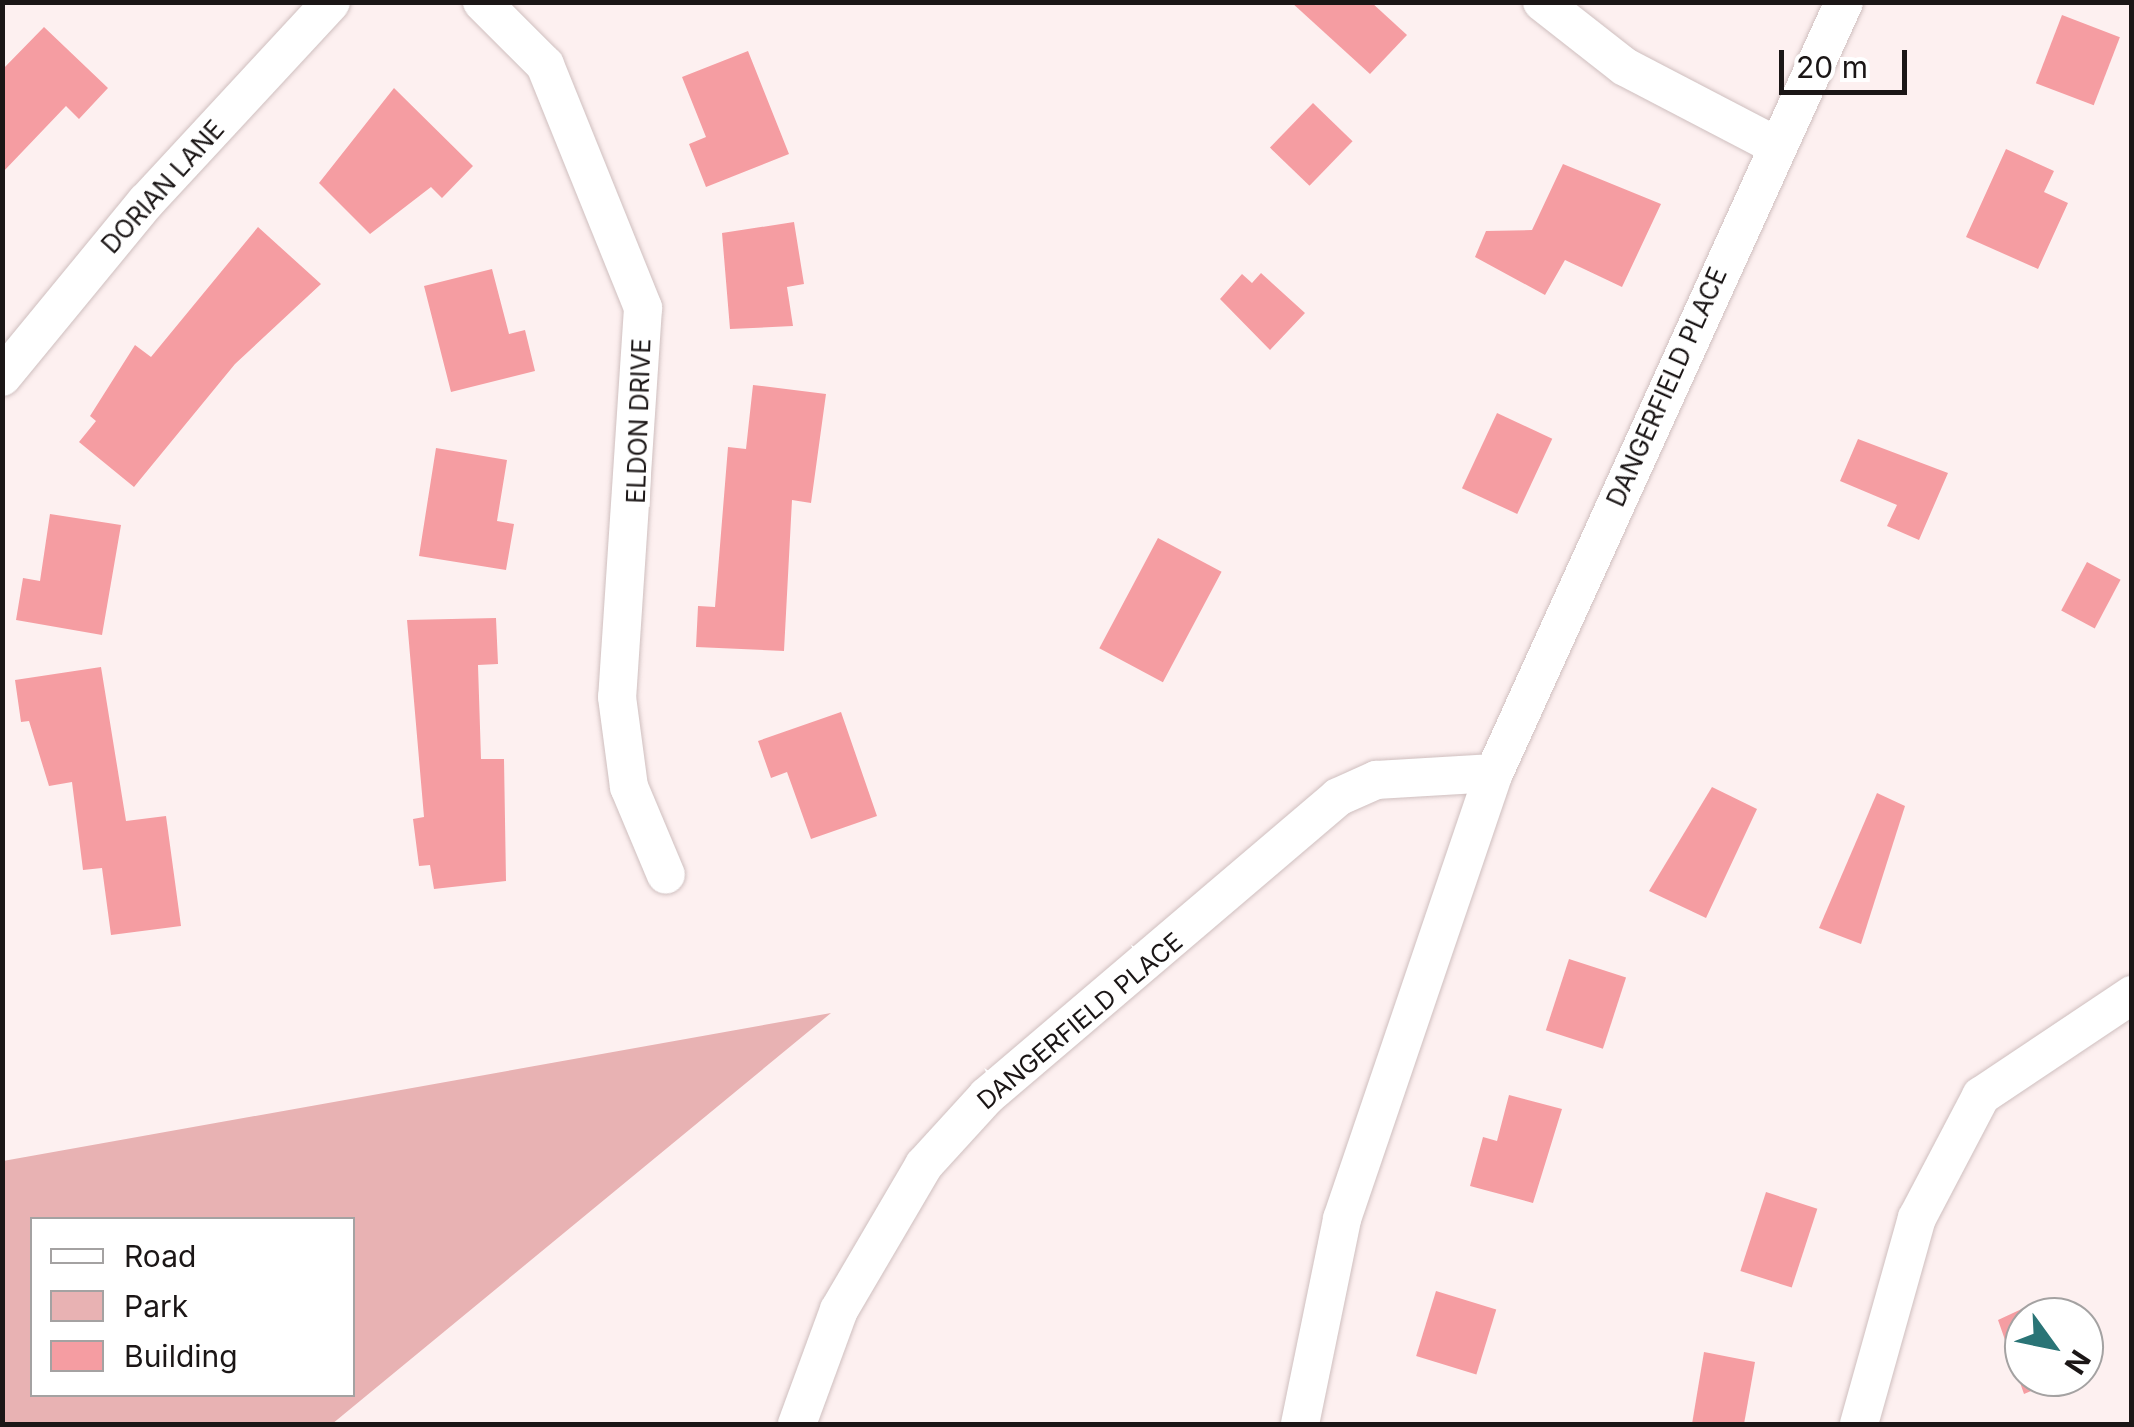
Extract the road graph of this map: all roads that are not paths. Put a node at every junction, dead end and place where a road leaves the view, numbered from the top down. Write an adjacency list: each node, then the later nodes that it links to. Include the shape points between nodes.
1 (331, 2): 6 (street, DORIAN LANE, via 146,202)
2 (482, 2): 8 (street, ELDON DRIVE, via 545,64 643,308 617,697 629,787)
3 (1542, 2): 5 (street, via 1626,67)
4 (1844, 2): 5 (street, DANGERFIELD PLACE)
5 (1775, 145): 7 (street, DANGERFIELD PLACE)
6 (2, 377)
7 (1494, 773): 10 (street, DANGERFIELD PLACE, via 1376,780 1338,797 987,1096 924,1165 839,1310); 11 (street, DANGERFIELD PLACE, via 1342,1219)
8 (666, 875)
9 (2132, 995): 12 (street, via 1981,1096 1917,1218)
10 (797, 1424)
11 (1300, 1424)
12 (1859, 1424)

